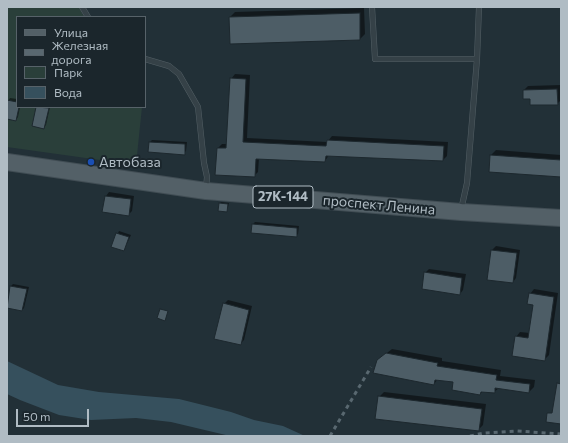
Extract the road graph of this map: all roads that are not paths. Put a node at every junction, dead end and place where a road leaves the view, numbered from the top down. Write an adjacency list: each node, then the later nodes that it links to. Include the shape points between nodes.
1 (82, 7): 4 (lane)
2 (372, 7): 6 (lane, via 375,59)
3 (479, 7): 6 (lane)
4 (87, 16)
5 (146, 58): 8 (lane, via 169,66 179,74 198,107 207,177)
6 (477, 59): 9 (lane, via 467,184)
7 (7, 162): 8 (main road, проспект Ленина / 27К-144)
8 (206, 191): 9 (main road, проспект Ленина / 27К-144)
9 (461, 212): 10 (main road, проспект Ленина / 27К-144)
10 (561, 218)

